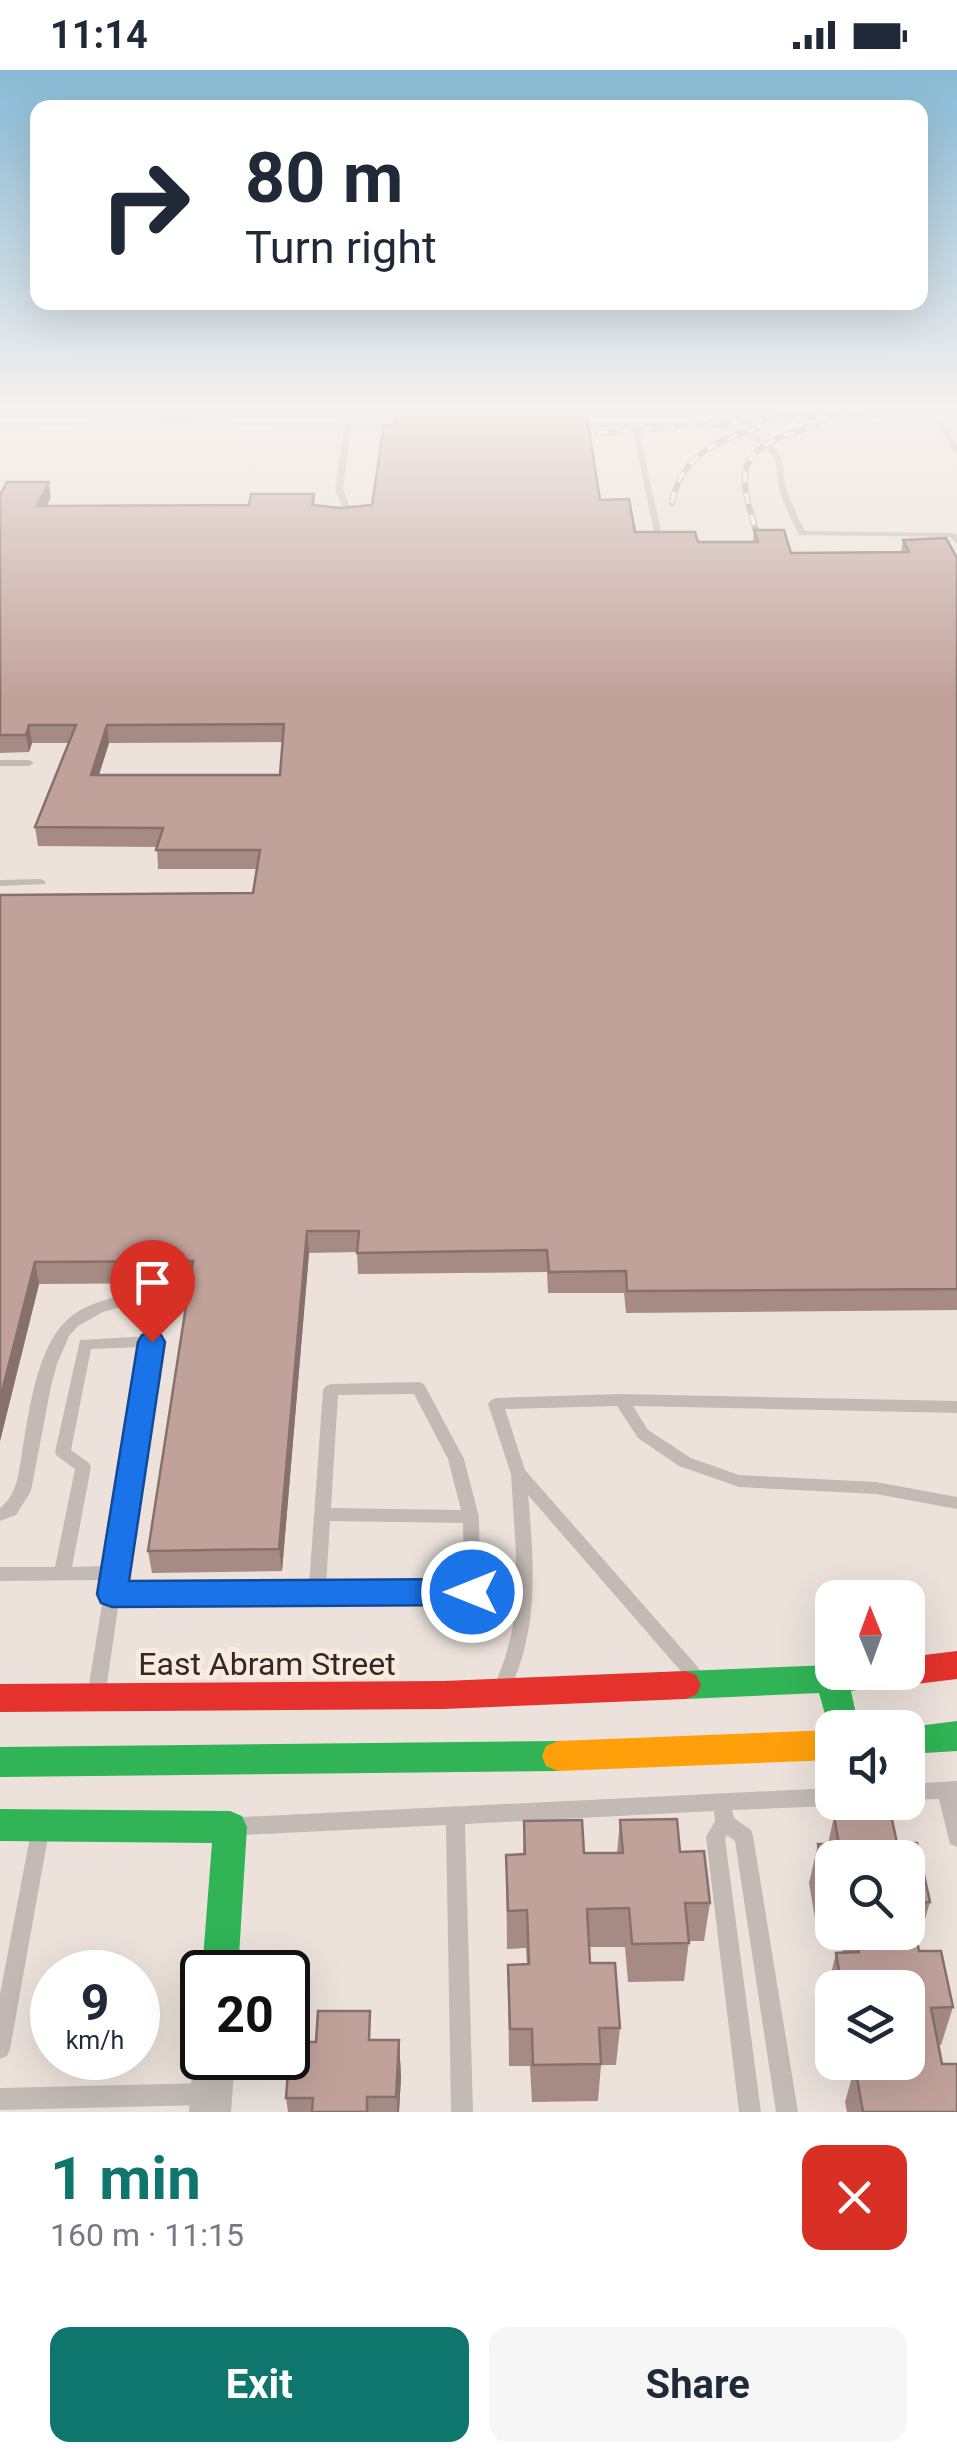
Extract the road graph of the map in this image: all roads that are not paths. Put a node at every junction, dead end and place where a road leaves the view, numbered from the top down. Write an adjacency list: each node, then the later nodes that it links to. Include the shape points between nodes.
1 (345, 504): 4 (lane)
2 (651, 504): 5 (lane)
3 (790, 504): 6 (lane, via 802,533 953,535)
4 (343, 518)
5 (657, 530)
6 (957, 542)
7 (0, 763): 8 (lane)
8 (29, 763)
9 (0, 882): 10 (lane)
10 (41, 882)
11 (170, 1295): 17 (lane, via 122,1299 64,1331 52,1356 23,1491)
12 (621, 1400): 13 (lane); 14 (lane, via 496,1404); 15 (lane, via 643,1434 686,1462 739,1481 876,1488)
13 (957, 1407)
14 (518, 1472): 27 (lane); 28 (lane, via 527,1570 514,1661)
15 (957, 1503)
16 (322, 1514): 18 (lane); 18 (lane, via 331,1390 419,1388 456,1459); 22 (lane)
17 (0, 1515)
18 (471, 1517): 22 (lane, via 472,1592)
19 (115, 1573): 21 (lane); 21 (lane, via 152,1342 85,1344 64,1452 83,1466); 23 (lane)
20 (0, 1574): 21 (lane)
21 (62, 1574)
22 (317, 1593): 23 (lane)
23 (112, 1594): 30 (lane)
24 (957, 1666): 25 (main road)
25 (925, 1669)
26 (815, 1681): 27 (main road, East Abram Street)
27 (704, 1686): 28 (main road, East Abram Street)
28 (500, 1693): 30 (main road, East Abram Street)
29 (0, 1698): 30 (main road, East Abram Street)
30 (94, 1705)
31 (957, 1736): 32 (main road)
32 (925, 1739)
33 (815, 1746): 34 (main road, via 529,1757 86,1754)
34 (0, 1762)
35 (952, 1790): 36 (lane); 43 (lane)
36 (925, 1791)
37 (815, 1800): 38 (lane)
38 (723, 1814): 39 (lane); 49 (lane, via 715,1837); 50 (lane, via 744,1836)
39 (454, 1817): 42 (lane); 48 (lane)
40 (41, 1824): 41 (main road); 42 (main road); 45 (lane)
41 (0, 1825)
42 (230, 1827): 44 (main road)
43 (957, 1838)
44 (222, 1950)
45 (0, 2049)
46 (211, 2088): 47 (lane)
47 (0, 2099)
48 (462, 2112)
49 (750, 2112)
50 (786, 2112)

